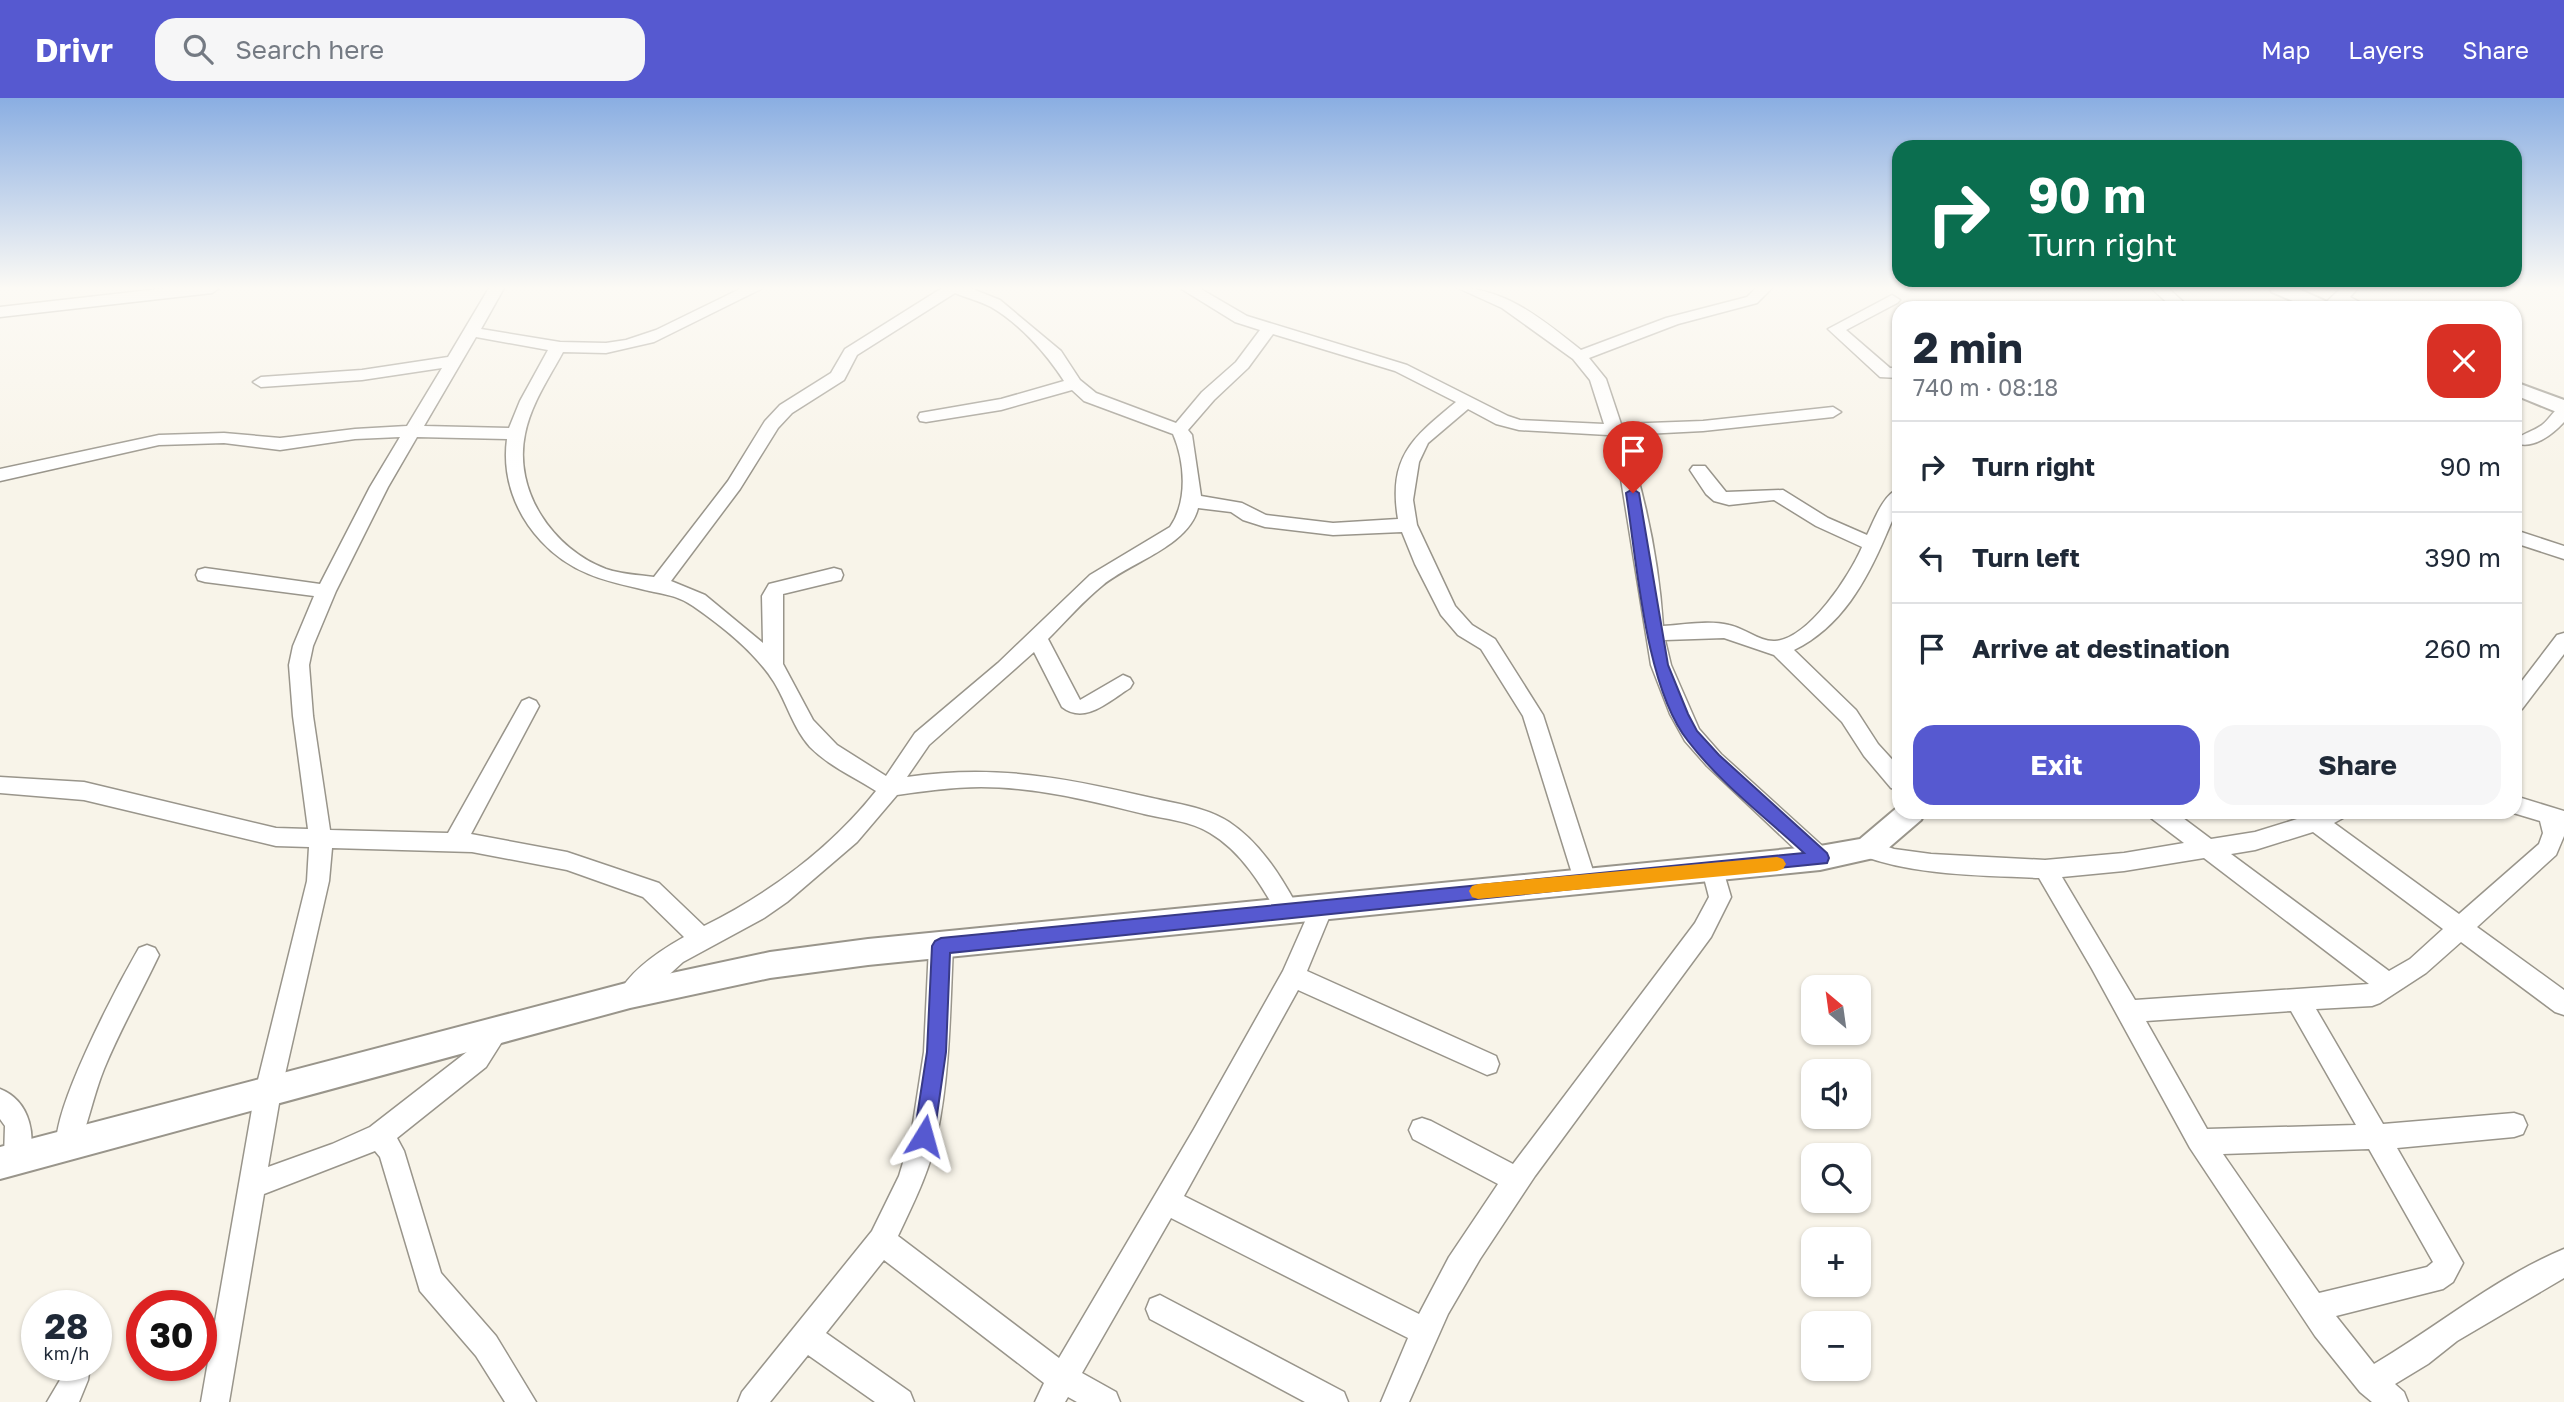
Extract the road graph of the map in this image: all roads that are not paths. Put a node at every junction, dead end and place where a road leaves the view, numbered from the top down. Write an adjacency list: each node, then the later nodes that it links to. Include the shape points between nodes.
1 (557, 348): 23 (street)
2 (462, 349): 11 (street)
3 (856, 349): 35 (street, via 838,376 786,409 771,425 734,485)
4 (1049, 349): 14 (street)
5 (1254, 349): 20 (street)
6 (1338, 349): 16 (street, via 1401,368)
7 (1569, 349): 10 (street)
8 (1598, 349): 10 (street)
9 (1859, 349): 12 (street, via 1886,373)
10 (1579, 356): 21 (street, via 1598,379)
11 (454, 361): 13 (street); 22 (street)
12 (1892, 373)
13 (261, 382)
14 (1074, 383): 19 (street, via 1041,396); 20 (street, via 1098,402)
15 (2522, 391): 17 (main road)
16 (1466, 402): 21 (street, via 1519,425); 29 (street, via 1421,440 1410,462 1404,500)
17 (2564, 409): 24 (street, via 2553,426)
18 (1833, 412): 21 (street)
19 (926, 418)
20 (1179, 430): 27 (street, via 1193,491)
21 (1614, 430): 37 (street, via 1629,473)
22 (412, 431): 23 (street); 26 (street, via 291,444 224,438 159,440); 36 (street)
23 (516, 434): 35 (street, via 513,466 526,508 556,546 597,572)
24 (2525, 440)
25 (1699, 470): 31 (street, via 1720,497 1777,494 1822,522)
26 (0, 475)
27 (1191, 501): 29 (street, via 1236,507 1249,516 1279,523 1334,529); 38 (street, via 1176,531 1097,580)
28 (1892, 503): 31 (street)
29 (1408, 525): 61 (street, via 1448,610 1465,630 1488,644 1533,715)
30 (2522, 538): 32 (street)
31 (1871, 544): 40 (street, via 1858,577 1829,613 1811,631)
32 (2564, 553)
33 (205, 575): 36 (street)
34 (834, 575): 41 (street, via 776,589 772,596)
35 (657, 586): 41 (street, via 685,592 699,601)
36 (326, 591): 54 (street, via 299,665)
37 (1654, 634): 40 (street, via 1726,631); 58 (street, via 1661,665 1692,735)
38 (1037, 637): 42 (street, via 1069,702 1077,708); 47 (street, via 922,739)
39 (2564, 640): 43 (street)
40 (1779, 648): 45 (street, via 1849,716)
41 (773, 665): 47 (street, via 804,725 821,745)
42 (1123, 683)
43 (2522, 695)
44 (529, 706): 55 (street)
45 (1892, 774)
46 (0, 785): 54 (street, via 84,790 256,834)
47 (889, 788): 63 (street, via 994,779 1058,786 1206,820 1234,839 1269,877); 65 (street, via 869,815 777,896)
48 (2522, 807): 49 (street)
49 (2557, 818): 64 (street, via 2548,849)
50 (1904, 819): 57 (main road)
51 (2167, 819): 56 (street)
52 (2308, 819): 56 (street, via 2255,841)
53 (2323, 819): 64 (street)
54 (321, 840): 55 (street); 76 (street, via 318,881)
55 (455, 842): 65 (street, via 567,860 632,882 651,890)
56 (2204, 848): 59 (street); 69 (street)
57 (1868, 849): 58 (main road); 59 (street, via 1931,863)
58 (1821, 858): 60 (main road)
59 (2045, 869): 73 (street)
60 (1713, 870): 61 (main road); 85 (street, via 1720,897 1703,930)
61 (1585, 880): 62 (main road)
62 (1322, 908): 63 (main road); 68 (street)
63 (1288, 911): 66 (main road)
64 (2461, 929): 69 (street, via 2418,967); 72 (street)
65 (704, 940): 70 (street, via 652,972)
66 (941, 946): 70 (main road, via 800,960); 88 (street, via 936,1052 924,1136 911,1178)
67 (146, 955): 83 (street, via 106,1030 79,1096)
68 (1293, 976): 75 (street); 87 (street)
69 (2389, 985): 71 (street, via 2372,995)
70 (630, 995): 74 (main road)
71 (2298, 1001): 73 (street); 81 (street)
72 (2564, 1004)
73 (2130, 1011): 82 (street)
74 (498, 1029): 76 (main road); 80 (street, via 477,1059)
75 (1486, 1064)
76 (268, 1092): 83 (main road); 86 (street)
77 (0, 1101): 84 (street, via 15,1115 20,1131)
78 (2514, 1125): 81 (street)
79 (1422, 1130): 85 (street)
80 (379, 1136): 86 (street); 100 (street, via 391,1151 430,1281 486,1346)
81 (2377, 1137): 82 (street); 90 (street, via 2449,1263 2433,1279 2412,1286)
82 (2201, 1142): 90 (street)
83 (67, 1144): 84 (main road)
84 (8, 1161)
85 (1518, 1180): 92 (street, via 1469,1250)
86 (250, 1186): 99 (street)
87 (1167, 1202): 92 (street); 96 (street)
88 (882, 1241): 93 (street); 96 (street)
89 (2564, 1263): 95 (street)
90 (2313, 1308): 95 (street)
91 (1160, 1309): 103 (street)
92 (1424, 1332): 104 (street)
93 (806, 1336): 97 (street); 101 (street)
94 (73, 1381): 98 (street)
95 (2370, 1382): 105 (street)
96 (1056, 1390): 102 (street)
97 (760, 1399)
98 (61, 1402)
99 (215, 1402)
100 (522, 1402)
101 (900, 1402)
102 (1106, 1402)
103 (1334, 1402)
104 (1395, 1402)
105 (2394, 1402)

